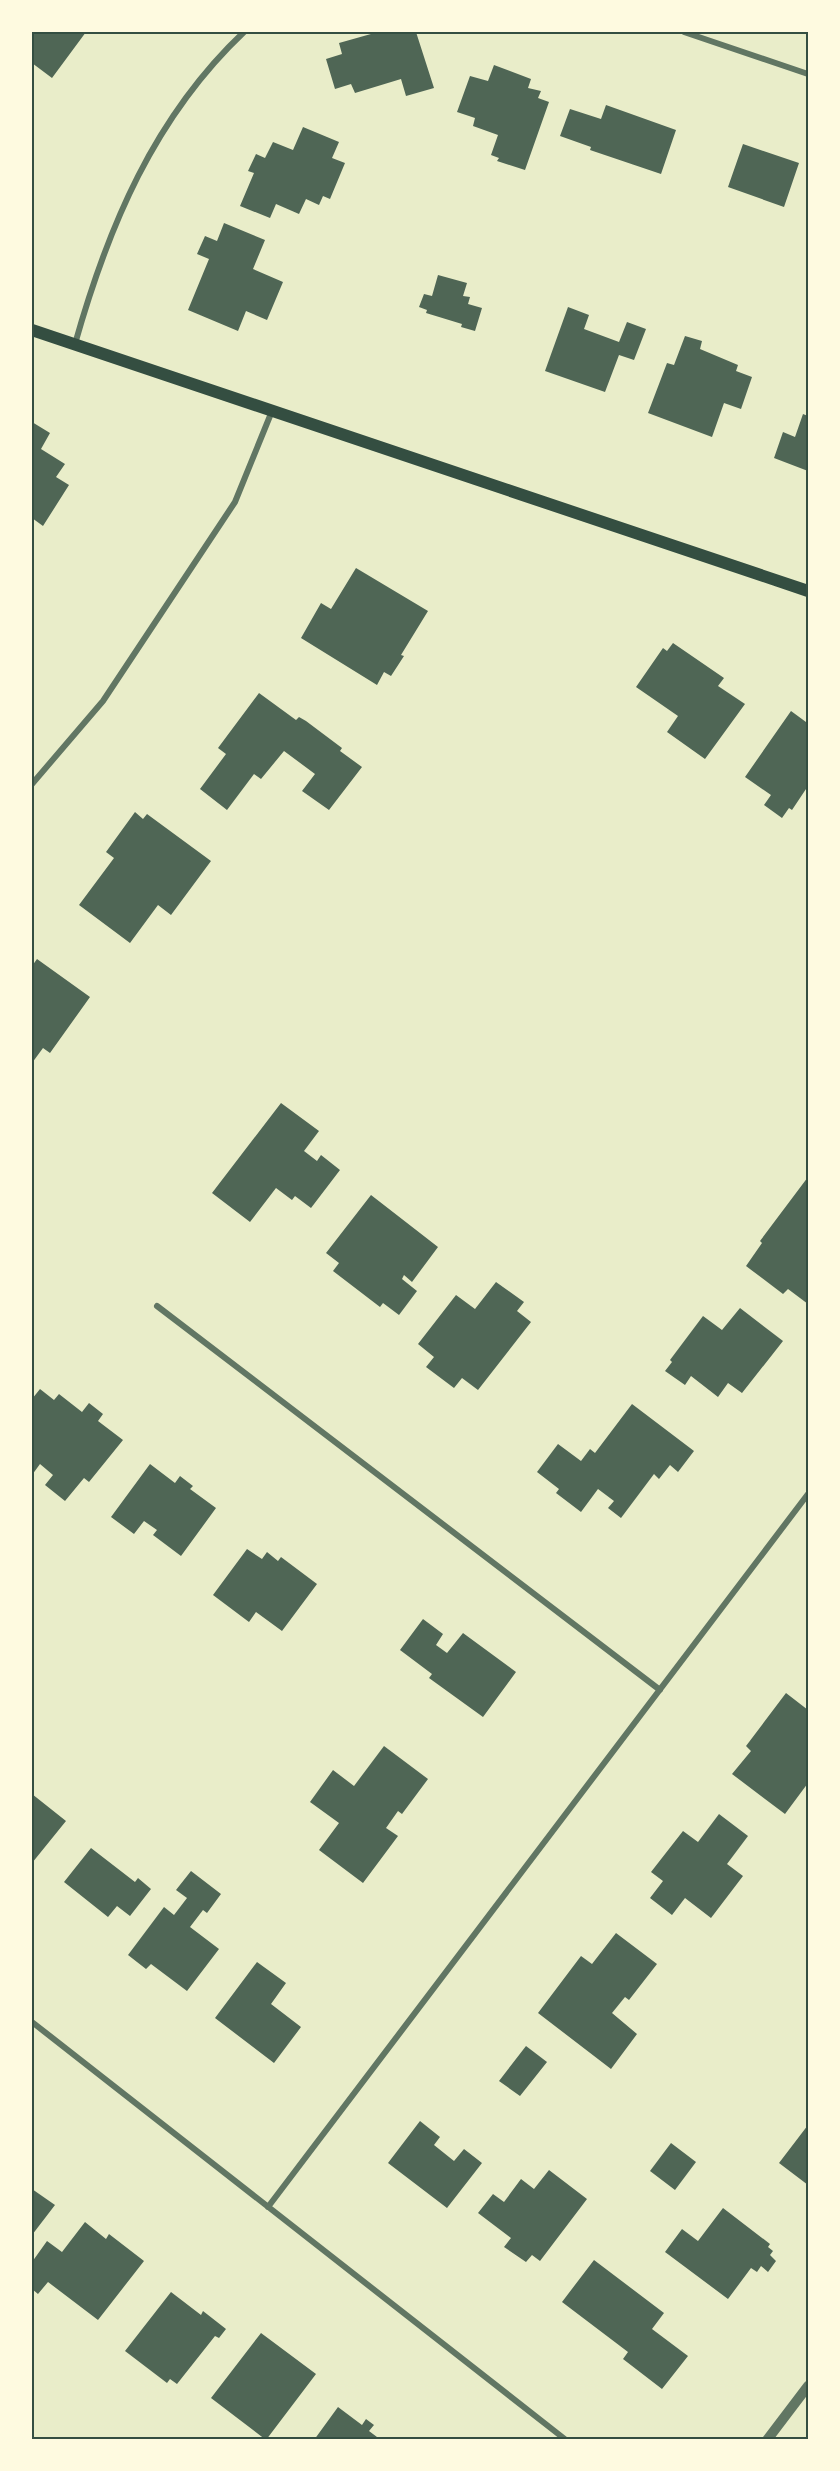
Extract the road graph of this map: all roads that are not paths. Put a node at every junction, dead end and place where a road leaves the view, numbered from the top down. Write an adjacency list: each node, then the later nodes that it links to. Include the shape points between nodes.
1 (244, 32): 5 (street, via 192,88 154,144 115,222)
2 (684, 32): 3 (street)
3 (808, 74)
4 (32, 330): 5 (main road)
5 (75, 345): 6 (main road)
6 (272, 411): 7 (main road); 8 (street, via 235,502 103,701)
7 (808, 591)
8 (32, 784)
9 (157, 1306): 11 (street)
10 (808, 1494): 11 (street)
11 (660, 1690): 13 (street)
12 (32, 2022): 13 (street)
13 (268, 2207): 15 (street)
14 (808, 2386): 16 (street)
15 (566, 2439)
16 (767, 2439)

